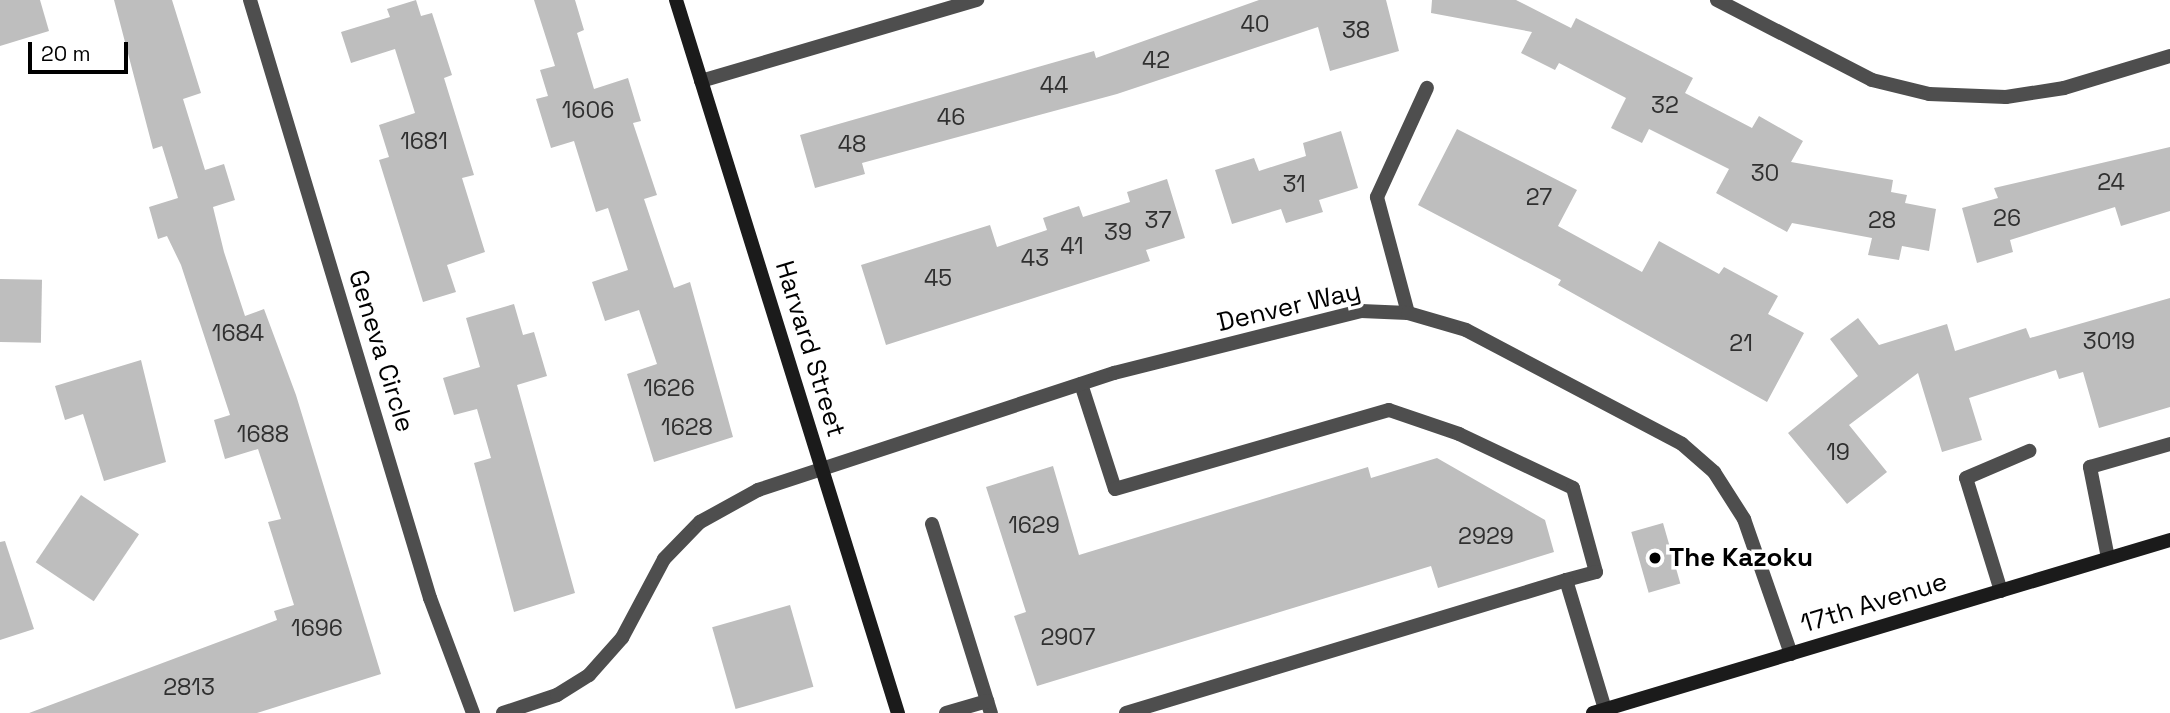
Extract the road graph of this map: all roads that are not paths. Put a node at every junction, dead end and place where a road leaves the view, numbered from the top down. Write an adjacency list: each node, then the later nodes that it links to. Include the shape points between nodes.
1 (250, 0): 22 (street, Geneva Circle, via 430,598)
2 (676, 0): 6 (street, Harvard Street)
3 (976, 0): 6 (street)
4 (1717, 0): 5 (street, via 1872,80 1929,94 2006,97 2064,88)
5 (2170, 56)
6 (701, 82): 12 (street, Harvard Street)
7 (1427, 88): 8 (street, via 1377,197)
8 (1408, 313): 9 (street, Denver Way, via 1361,311); 18 (street, Denver Way, via 1466,330 1682,444 1714,472 1744,519)
9 (1081, 384): 12 (street, Denver Way); 16 (street, via 1115,489 1389,410 1459,434 1573,488 1596,572)
10 (2170, 444): 15 (street, via 2090,467)
11 (2029, 451): 17 (street, via 1966,478)
12 (822, 471): 23 (street, Denver Way, via 758,490 700,522 664,559 622,638 589,675 557,695); 24 (street, Harvard Street)
13 (932, 524): 19 (street)
14 (2170, 540): 15 (street, 17th Avenue)
15 (2108, 558): 17 (street, 17th Avenue)
16 (1566, 580): 20 (street); 21 (street)
17 (2001, 591): 18 (street, 17th Avenue)
18 (1791, 654): 20 (street, 17th Avenue)
19 (989, 707): 25 (street)
20 (1599, 711)
21 (1132, 712)
22 (473, 713)
23 (503, 713)
24 (898, 713)
25 (946, 713)

